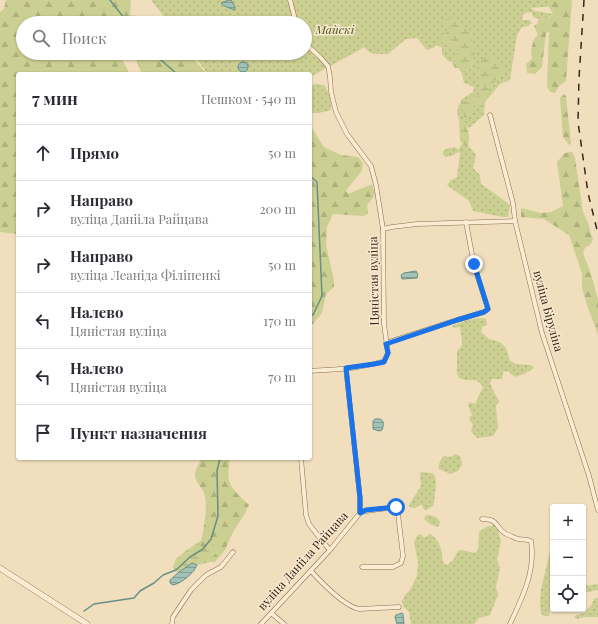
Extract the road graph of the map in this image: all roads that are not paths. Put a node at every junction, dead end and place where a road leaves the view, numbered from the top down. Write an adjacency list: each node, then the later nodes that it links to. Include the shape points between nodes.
1 (290, 0): 2 (street)
2 (294, 16)
3 (312, 50): 7 (street, via 328,66 336,112 347,134 371,166)
4 (490, 116): 5 (street, вуліца Біруліна, via 513,203)
5 (515, 221): 6 (street, Цяністая вуліца); 12 (street, вуліца Біруліна, via 542,333)
6 (466, 222): 7 (street, Цяністая вуліца, via 416,224); 8 (street, via 474,264 488,309)
7 (383, 229): 8 (street, Цяністая вуліца)
8 (386, 344): 9 (street, Цяністая вуліца, via 388,353 384,362)
9 (346, 368): 10 (street); 13 (street, вуліца Данііла Райцава)
10 (312, 371)
11 (301, 460): 15 (street, via 306,515 309,524)
12 (598, 510)
13 (360, 513): 15 (street, вуліца Данііла Райцава); 17 (street, via 396,507 403,556 401,563 393,567)
14 (482, 519): 26 (street, via 490,519 506,533 518,539 531,541 531,571)
15 (330, 550): 19 (street, вуліца Данііла Райцава)
16 (233, 552): 23 (street, via 221,567 206,575 191,590 173,617)
17 (362, 567)
18 (0, 568): 22 (main road)
19 (311, 571): 20 (street, via 354,608); 21 (street, вуліца Данііла Райцава)
20 (399, 607)
21 (271, 613): 24 (street, вуліца Данііла Райцава); 25 (street)
22 (87, 624)
23 (172, 624)
24 (261, 624)
25 (284, 624)
26 (510, 624)

